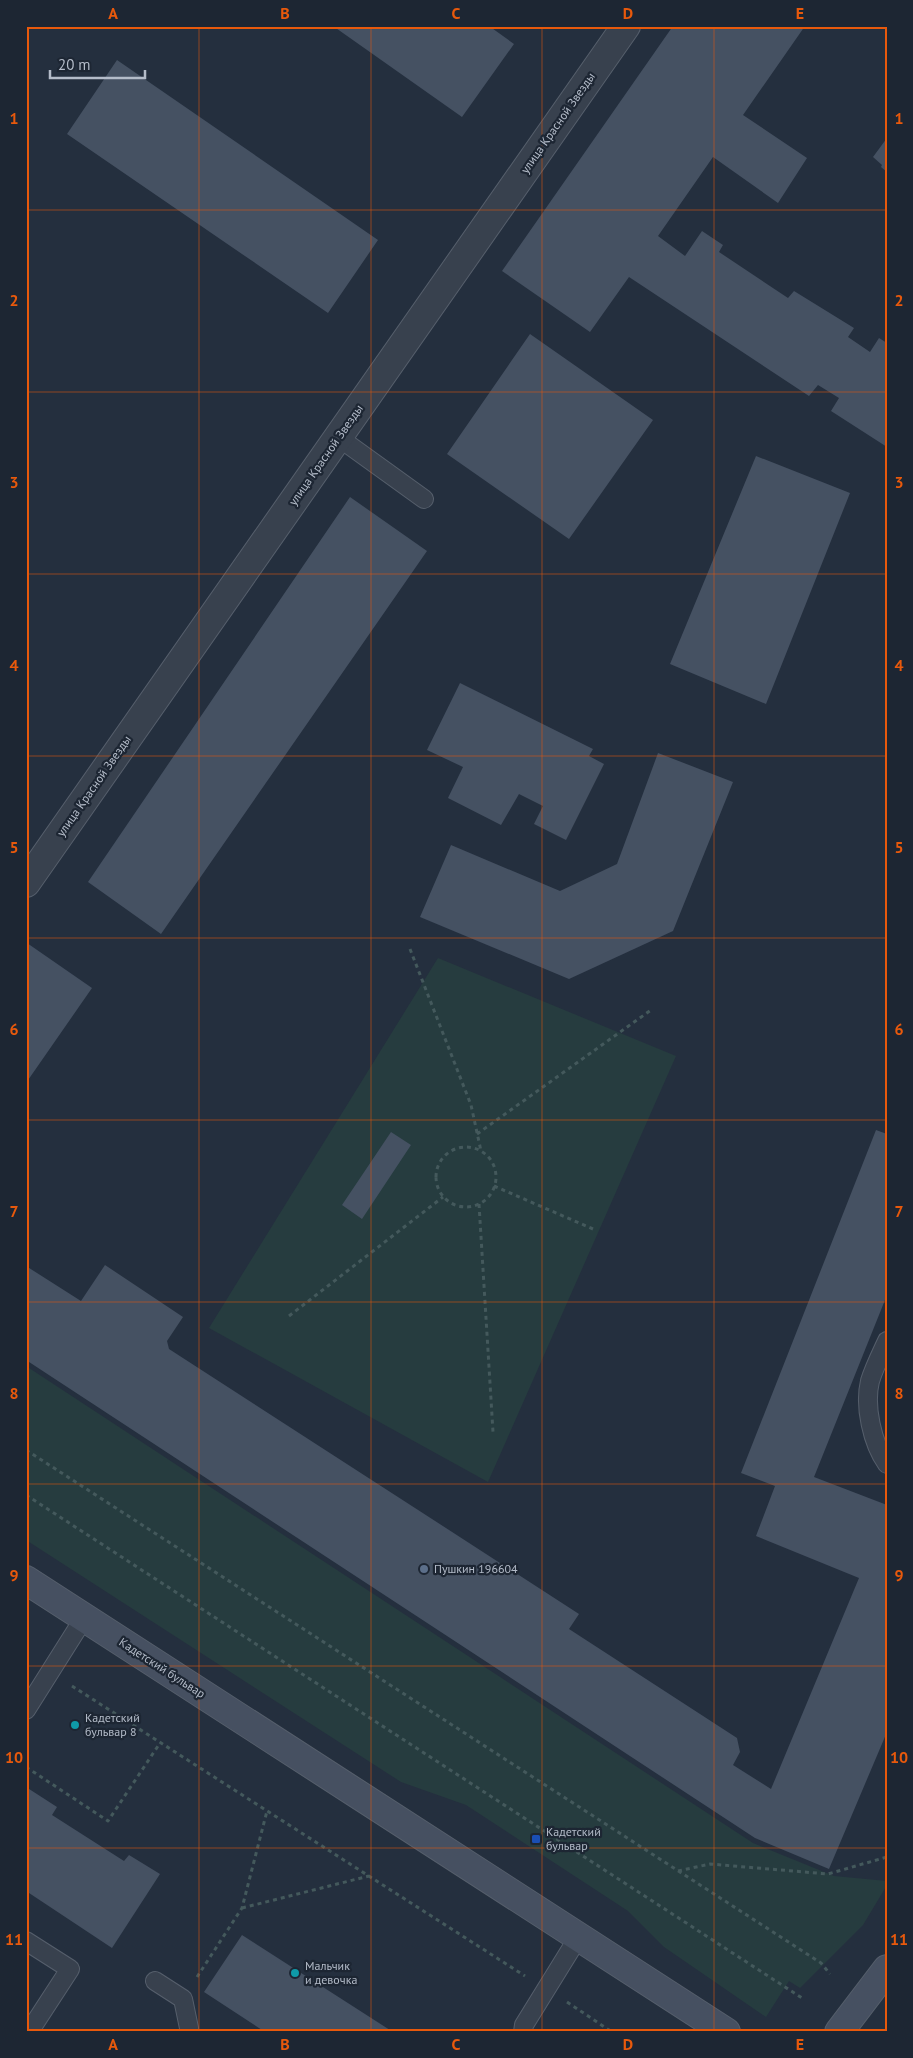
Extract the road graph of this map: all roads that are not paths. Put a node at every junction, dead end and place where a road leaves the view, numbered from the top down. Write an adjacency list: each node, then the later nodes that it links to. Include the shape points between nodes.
1 (626, 26): 2 (street, улица Красной Звезды)
2 (338, 437): 3 (lane); 4 (street, улица Красной Звезды)
3 (424, 499)
4 (26, 883)
5 (887, 1341): 6 (lane, via 870,1382 869,1420 879,1453)
6 (887, 1464)
7 (26, 1580): 8 (street, Кадетский бульвар)
8 (84, 1618): 9 (lane); 10 (street, Кадетский бульвар)
9 (26, 1710)
10 (579, 1936): 16 (lane, via 545,1989); 17 (street, Кадетский бульвар)
11 (26, 1941): 15 (lane, via 70,1969)
12 (887, 1969): 18 (street)
13 (156, 1981): 14 (lane, via 183,1999)
14 (189, 2031)
15 (29, 2032)
16 (523, 2032)
17 (726, 2032)
18 (839, 2032)

